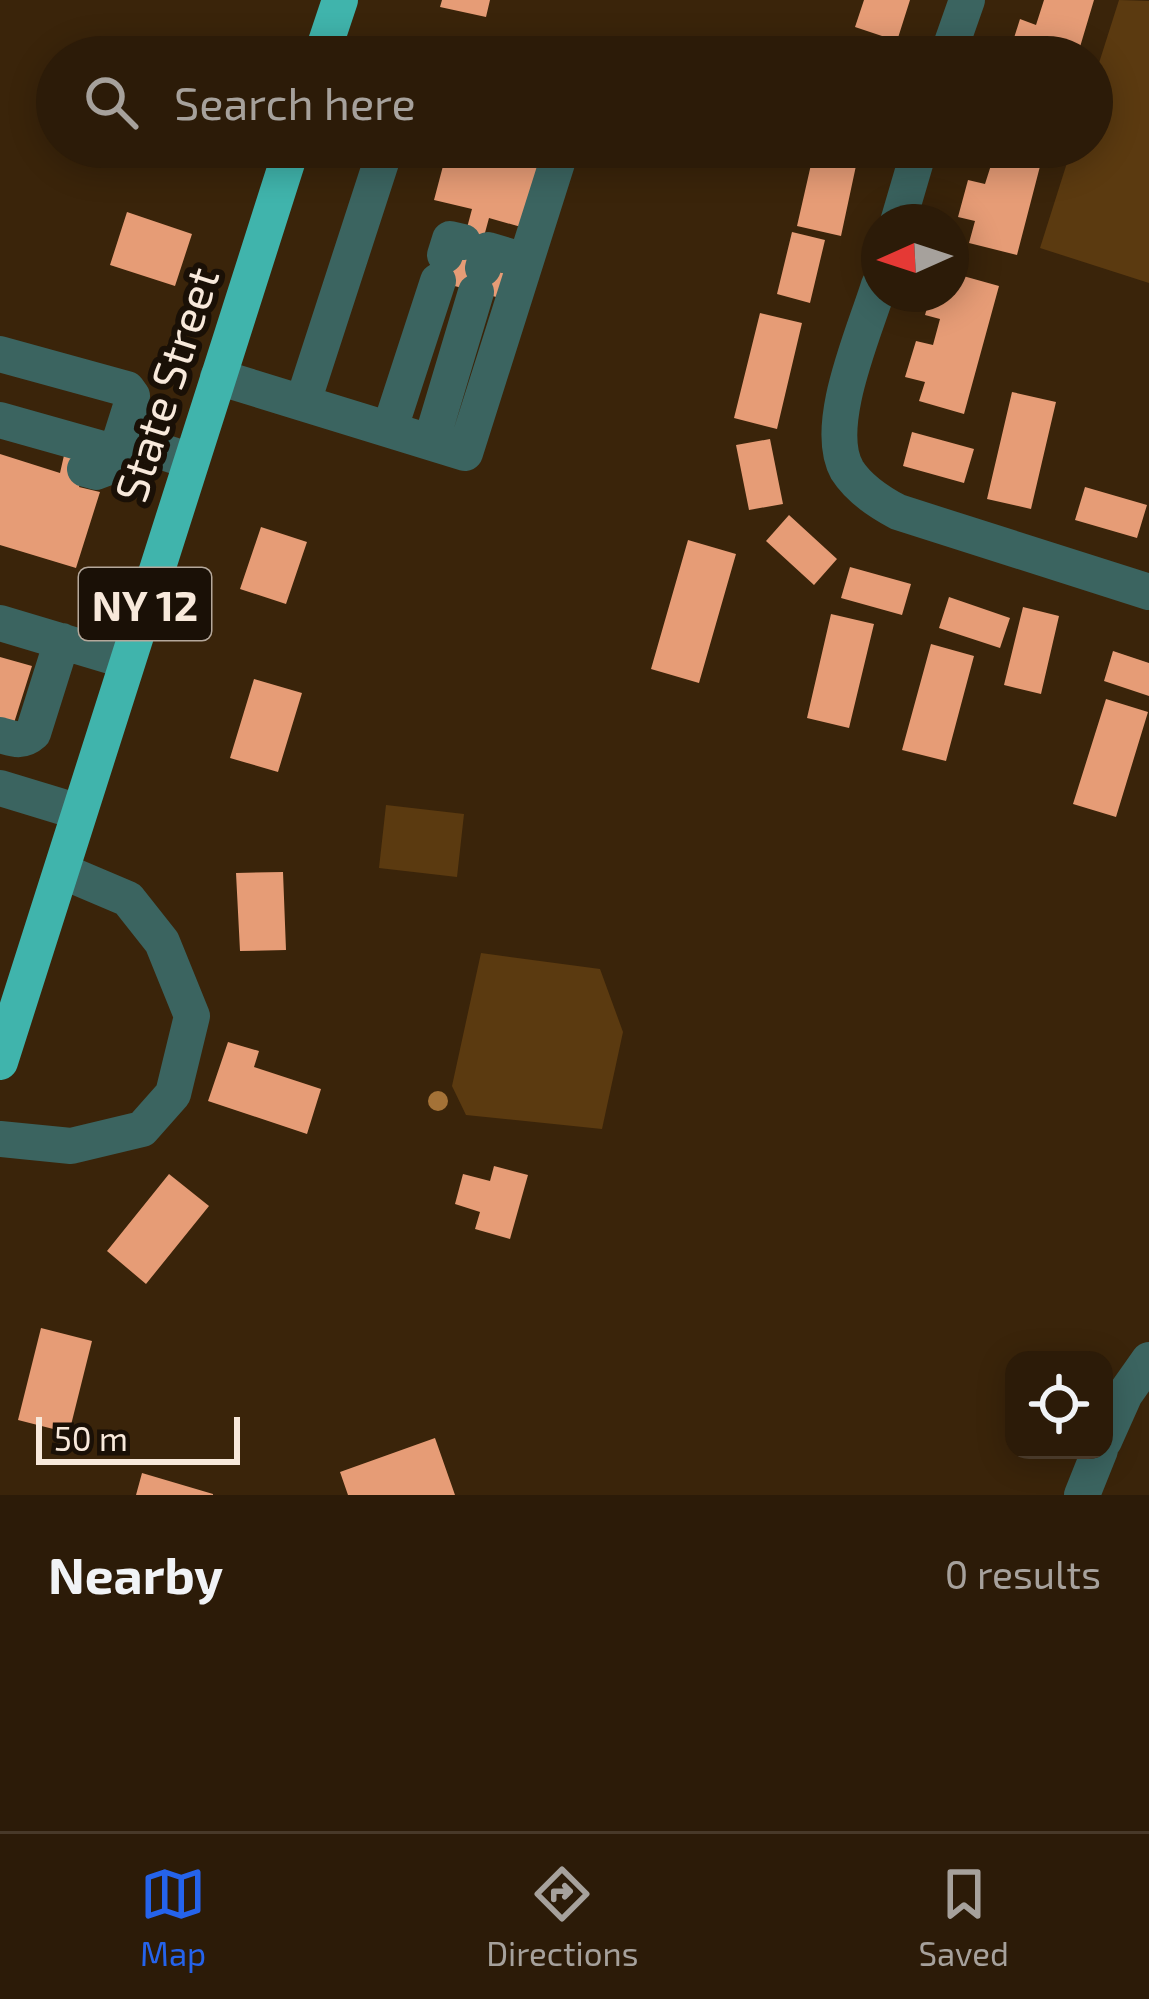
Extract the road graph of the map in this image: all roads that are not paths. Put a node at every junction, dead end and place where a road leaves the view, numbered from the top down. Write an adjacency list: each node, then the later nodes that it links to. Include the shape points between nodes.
1 (340, 0): 3 (highway)
2 (967, 0): 4 (street)
3 (328, 36)
4 (954, 36)
5 (285, 168): 14 (highway, State Street / NY 12)
6 (379, 168): 15 (street)
7 (555, 168): 10 (street)
8 (914, 168): 9 (street)
9 (903, 204)
10 (525, 261): 11 (street); 18 (street, via 465,453)
11 (468, 262): 17 (street); 18 (street)
12 (871, 312): 22 (street, via 838,440 847,470 874,499)
13 (0, 354): 20 (street, via 127,388 131,406)
14 (218, 377): 15 (street); 21 (highway, State Street / NY 12)
15 (303, 402): 17 (street)
16 (0, 420): 20 (street)
17 (390, 428): 18 (street)
18 (430, 442)
19 (0, 446): 20 (street)
20 (96, 456): 21 (street)
21 (191, 461): 25 (highway, State Street / NY 12)
22 (1149, 592)
23 (0, 623): 24 (street)
24 (62, 641): 25 (street); 26 (street, via 33,734)
25 (127, 661): 28 (highway, State Street / NY 12)
26 (0, 735)
27 (0, 788): 28 (street)
28 (79, 812): 29 (highway, State Street / NY 12)
29 (62, 872): 30 (highway, State Street / NY 12); 31 (street, via 128,899 162,942 192,1016 172,1094 142,1129 71,1146)
30 (0, 1062)
31 (0, 1139)
32 (1149, 1360): 33 (street)
33 (1113, 1421)
34 (1096, 1459): 35 (street)
35 (1082, 1495)

